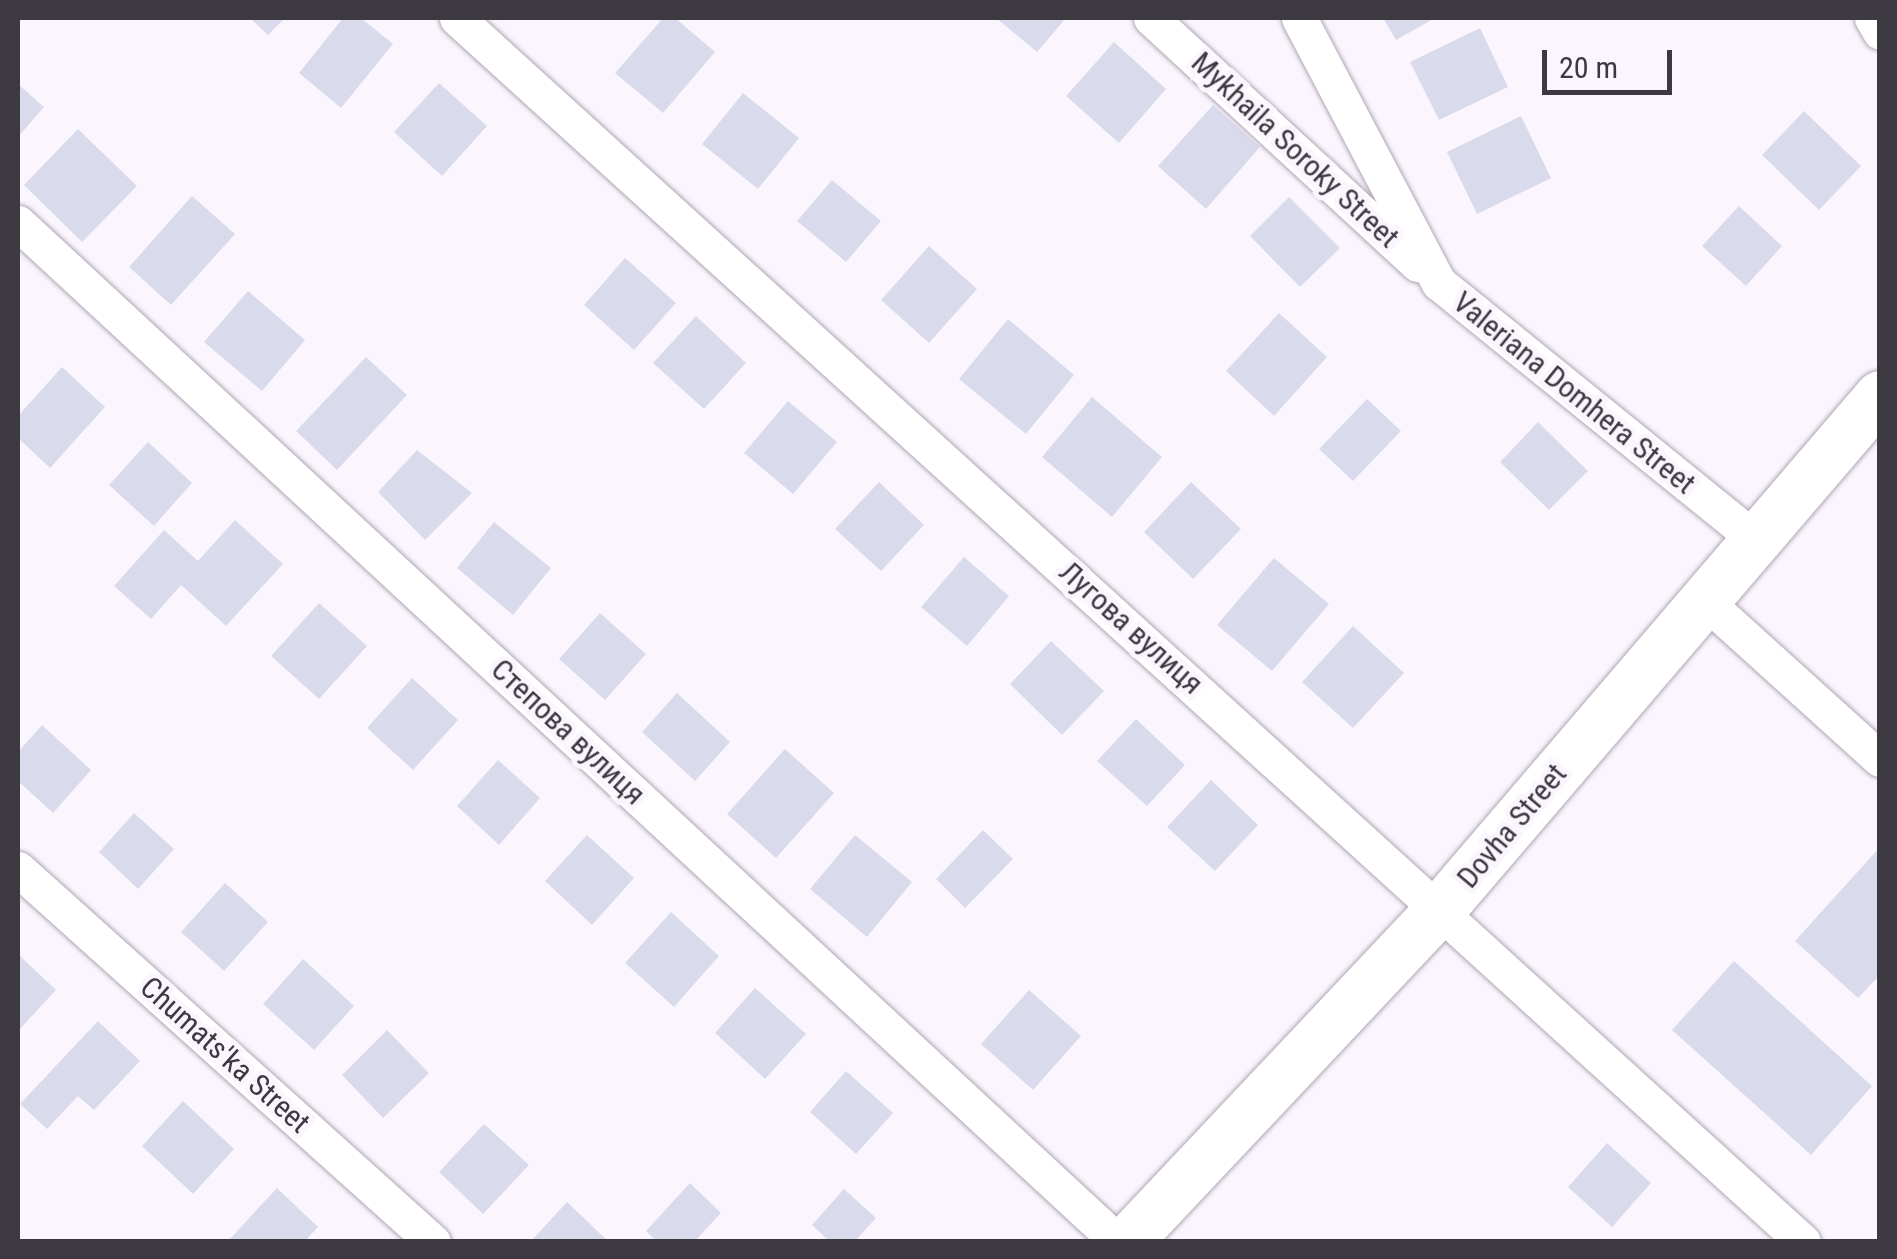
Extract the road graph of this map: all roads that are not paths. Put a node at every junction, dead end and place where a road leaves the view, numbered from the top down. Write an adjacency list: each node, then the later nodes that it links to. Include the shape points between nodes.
1 (457, 18): 13 (street, Лугова вулиця)
2 (1150, 18): 7 (street, Mykhaila Soroky Street)
3 (1299, 18): 7 (street, Valeriana Domhera Street)
4 (1872, 18): 5 (street)
5 (1880, 32)
6 (18, 223): 15 (street, Степова вулиця)
7 (1438, 284): 9 (street, Valeriana Domhera Street)
8 (1880, 396): 9 (street, Dovha Street)
9 (1756, 540): 10 (street, Dovha Street)
10 (1704, 600): 11 (street); 13 (street, Dovha Street)
11 (1880, 759)
12 (18, 869): 14 (street, Chumats'ka Street)
13 (1441, 909): 16 (street, Dovha Street); 17 (street, Лугова вулиця)
14 (433, 1242)
15 (1118, 1242)
16 (1127, 1242)
17 (1803, 1242)

